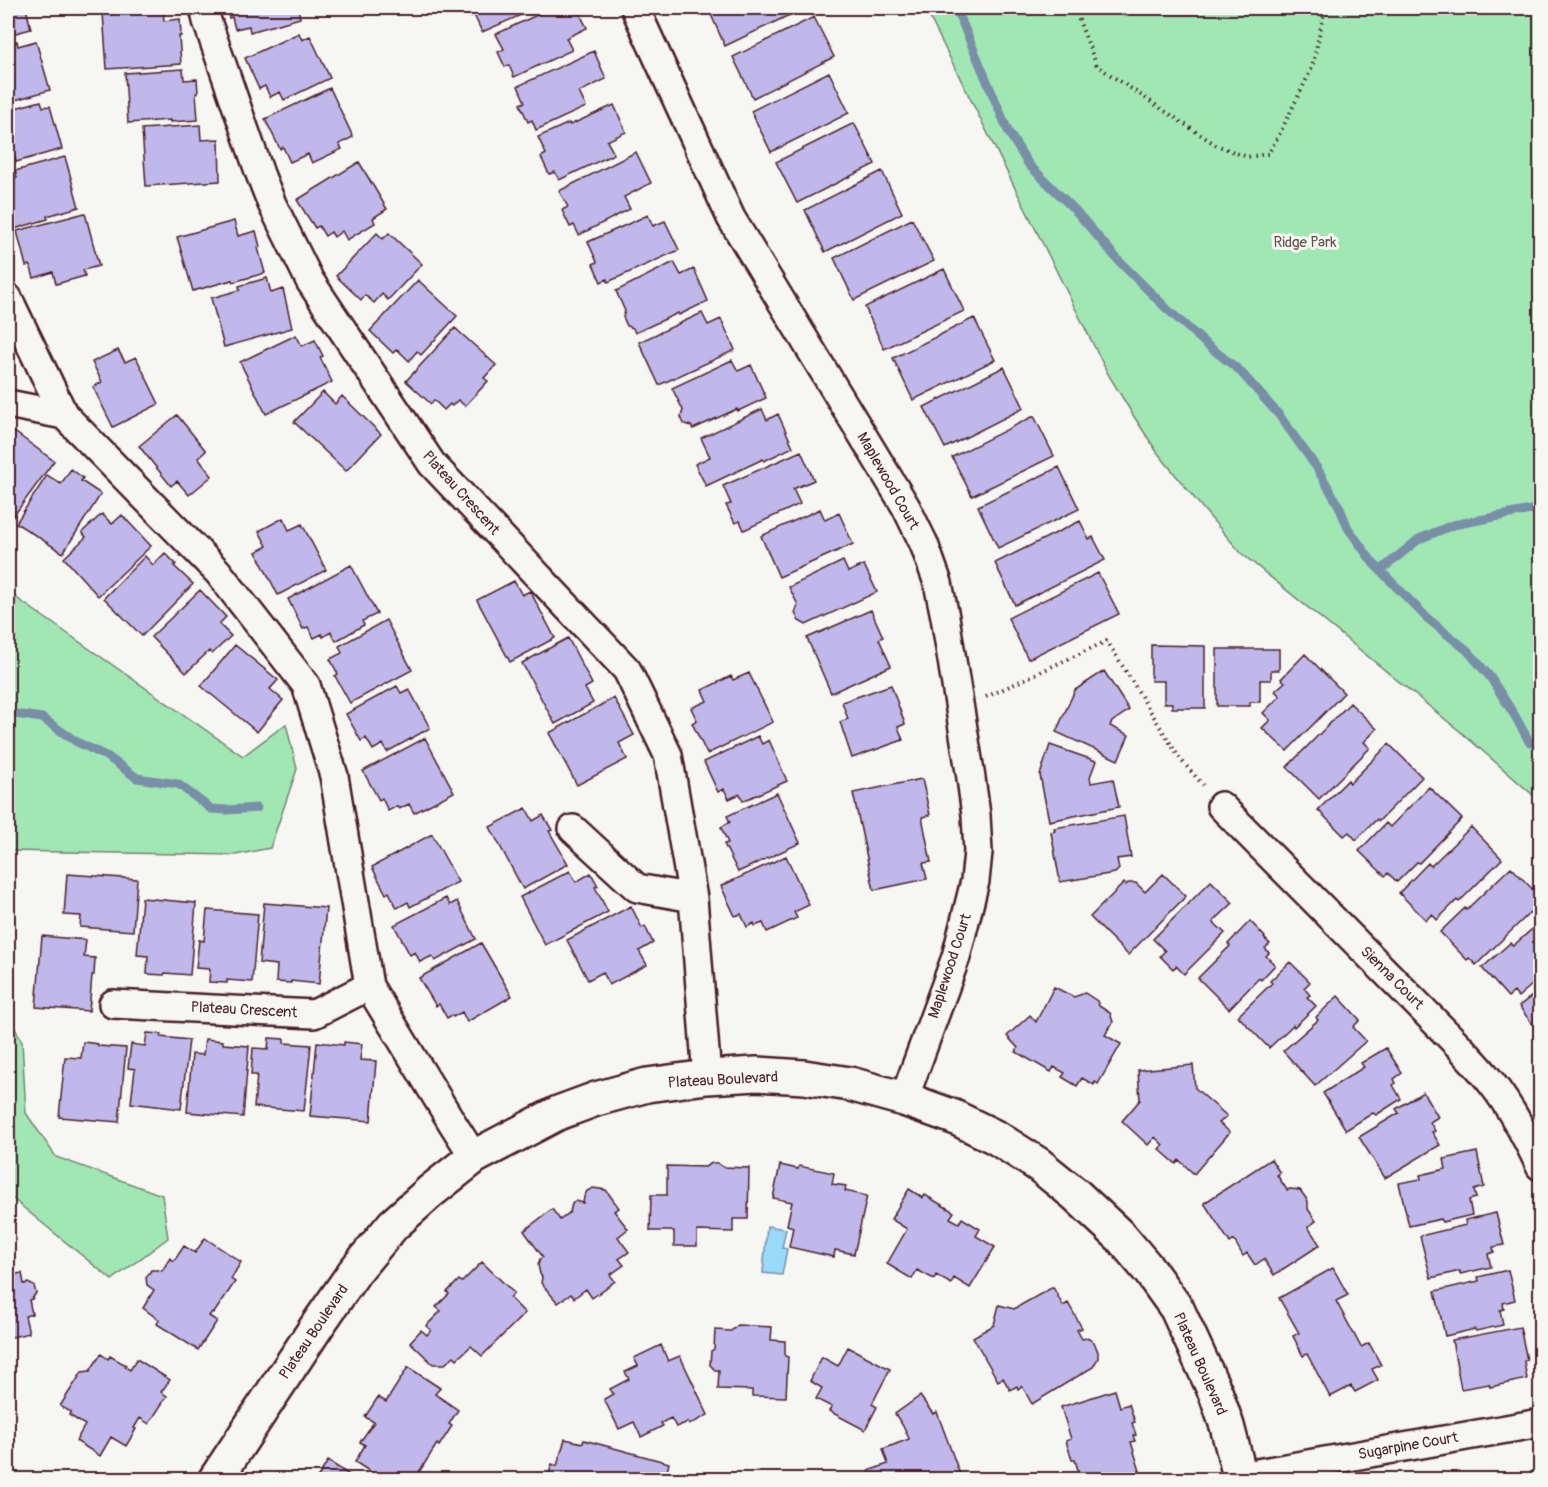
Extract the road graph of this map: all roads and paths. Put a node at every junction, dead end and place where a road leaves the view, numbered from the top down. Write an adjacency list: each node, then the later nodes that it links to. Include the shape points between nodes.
1 (204, 8): 11 (street, Plateau Crescent, via 260,174 309,281 432,464 627,670 668,755)
2 (635, 8): 8 (street, Maplewood Court, via 732,218 906,507 924,544 938,583)
3 (1074, 8): 4 (path, via 1097,66 1216,145 1247,157 1268,154 1280,135 1312,68)
4 (1325, 8)
5 (8, 298): 7 (street)
6 (8, 404): 7 (street)
7 (63, 415): 12 (street, via 218,572 306,685 334,776)
8 (960, 710): 9 (path, via 1107,640 1180,759); 15 (street, Maplewood Court, via 976,815 975,881 956,957)
9 (1221, 806): 17 (street, Sienna Court, via 1471,1059 1512,1113)
10 (573, 829): 11 (street, via 637,888)
11 (693, 898): 14 (street, Plateau Crescent)
12 (369, 986): 13 (street, Plateau Crescent, via 314,1014); 16 (street)
13 (113, 1004)
14 (707, 1077): 15 (street, Plateau Boulevard, via 804,1077 850,1084); 16 (street, Plateau Boulevard, via 647,1085 596,1099 558,1113)
15 (904, 1099): 19 (street, Plateau Boulevard, via 954,1117 1040,1165 1121,1237 1177,1309 1216,1394)
16 (474, 1157): 20 (street, Plateau Boulevard, via 393,1225 355,1271)
17 (1540, 1166)
18 (1540, 1423): 19 (street, Sugarpine Court)
19 (1240, 1478)
20 (215, 1479)

